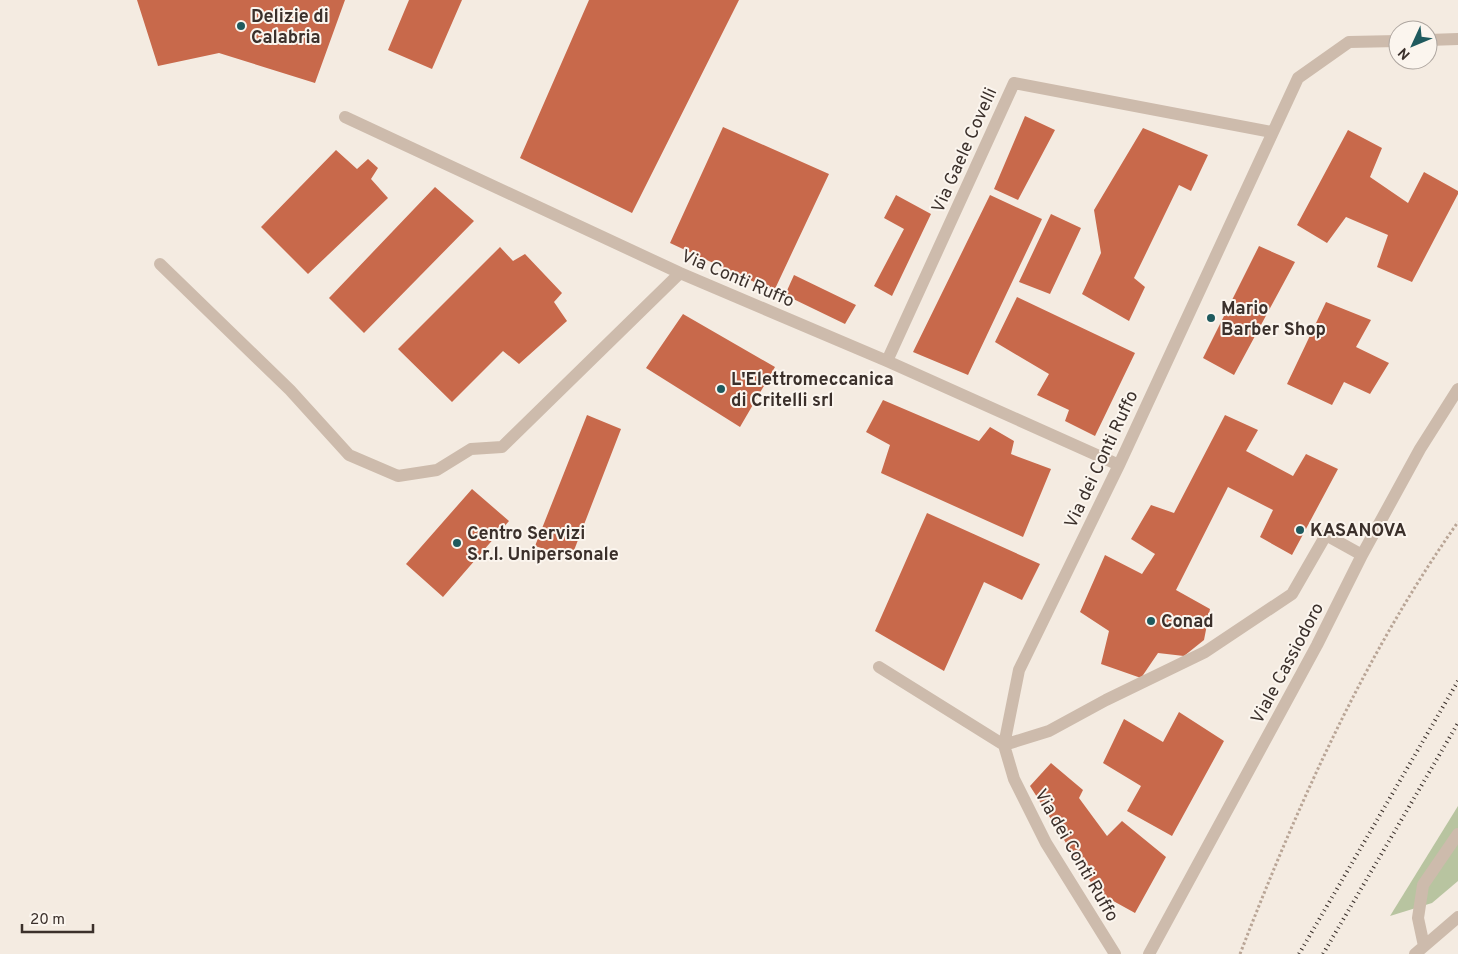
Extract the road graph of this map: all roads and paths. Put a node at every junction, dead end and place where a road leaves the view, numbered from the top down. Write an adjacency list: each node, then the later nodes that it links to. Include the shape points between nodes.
1 (1458, 39): 2 (street)
2 (1438, 40)
3 (1388, 41): 5 (street, Via dei Conti Ruffo, via 1349,42 1298,78)
4 (345, 117): 7 (street, Via Conti Ruffo)
5 (1272, 132): 8 (street, Via Gaele Covelli, via 1014,83); 10 (street, Via dei Conti Ruffo)
6 (160, 264): 7 (street, via 290,390 349,455 398,476 438,470 471,449 502,447)
7 (680, 272): 8 (street, Via Conti Ruffo)
8 (888, 362): 10 (street, Via Conti Ruffo)
9 (1458, 389): 12 (street, Viale Cassiodoro, via 1420,449)
10 (1119, 465): 14 (street, Via dei Conti Ruffo, via 1019,670)
11 (1458, 522): 20 (path, via 1391,628 1330,742)
12 (1362, 555): 14 (street, via 1326,535 1292,594 1205,652 1049,731); 19 (street, Viale Cassiodoro, via 1317,645)
13 (879, 667): 14 (street)
14 (1004, 746): 18 (street, Via dei Conti Ruffo, via 1014,779 1046,843)
15 (1458, 834): 17 (street, via 1423,885 1418,918)
16 (1458, 917): 17 (street)
17 (1420, 950)
18 (1114, 954)
19 (1149, 954)
20 (1240, 954)

